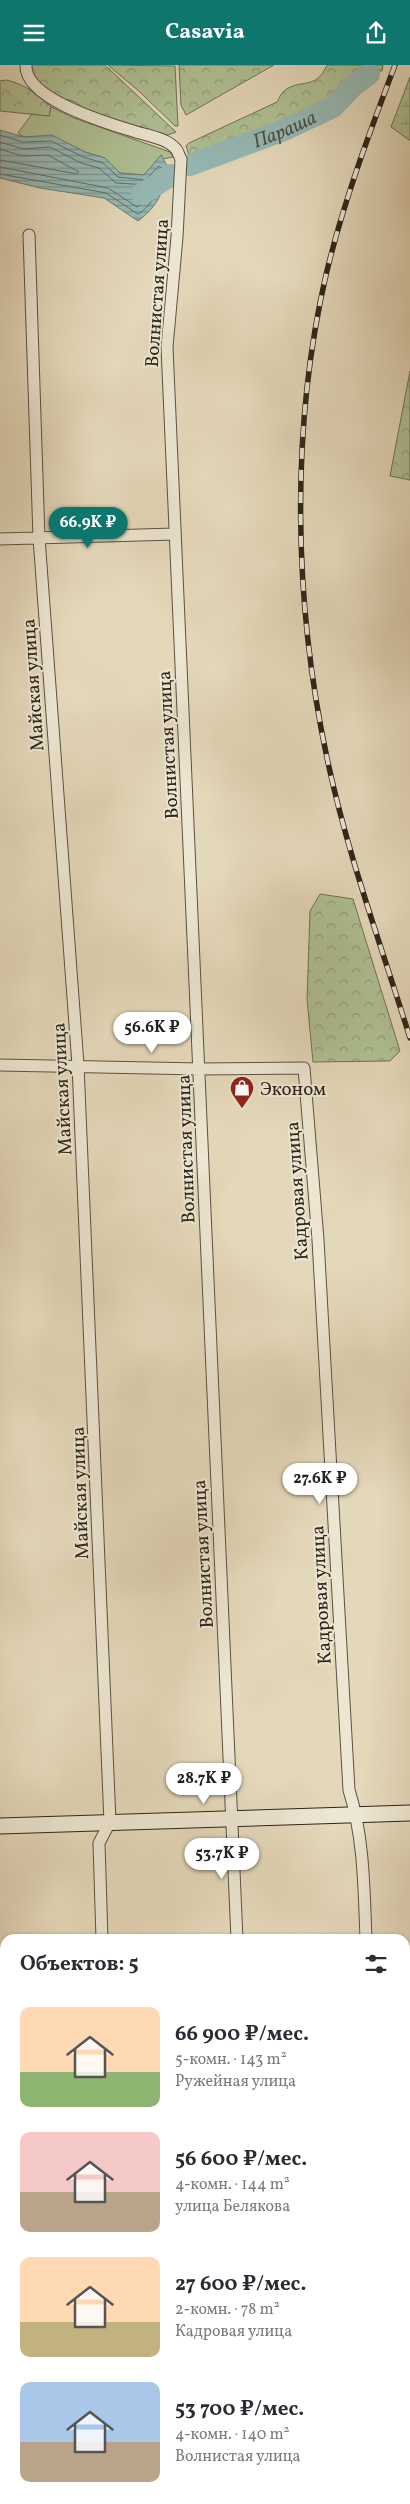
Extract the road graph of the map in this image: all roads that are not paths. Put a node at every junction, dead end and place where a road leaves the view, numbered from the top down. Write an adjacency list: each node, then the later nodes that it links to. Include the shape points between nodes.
1 (26, 65): 3 (street, Волнистая улица, via 31,80 41,92 90,116 158,139 176,148 181,159 167,347)
2 (29, 235): 4 (street, Майская улица)
3 (175, 534): 4 (street); 8 (street, Волнистая улица)
4 (39, 538): 5 (street); 7 (street, Майская улица)
5 (0, 539)
6 (0, 1065): 7 (street)
7 (78, 1065): 8 (street); 12 (street, Майская улица)
8 (200, 1069): 10 (street, Кадровая улица, via 304,1069 319,1250 349,1789); 11 (street, Волнистая улица)
9 (410, 1813): 10 (street)
10 (357, 1816): 11 (street); 16 (street, Кадровая улица)
11 (233, 1820): 12 (street); 15 (street, Волнистая улица)
12 (110, 1822): 13 (street); 14 (street, Майская улица, via 99,1843)
13 (0, 1826)
14 (102, 1934)
15 (237, 1934)
16 (366, 1934)

